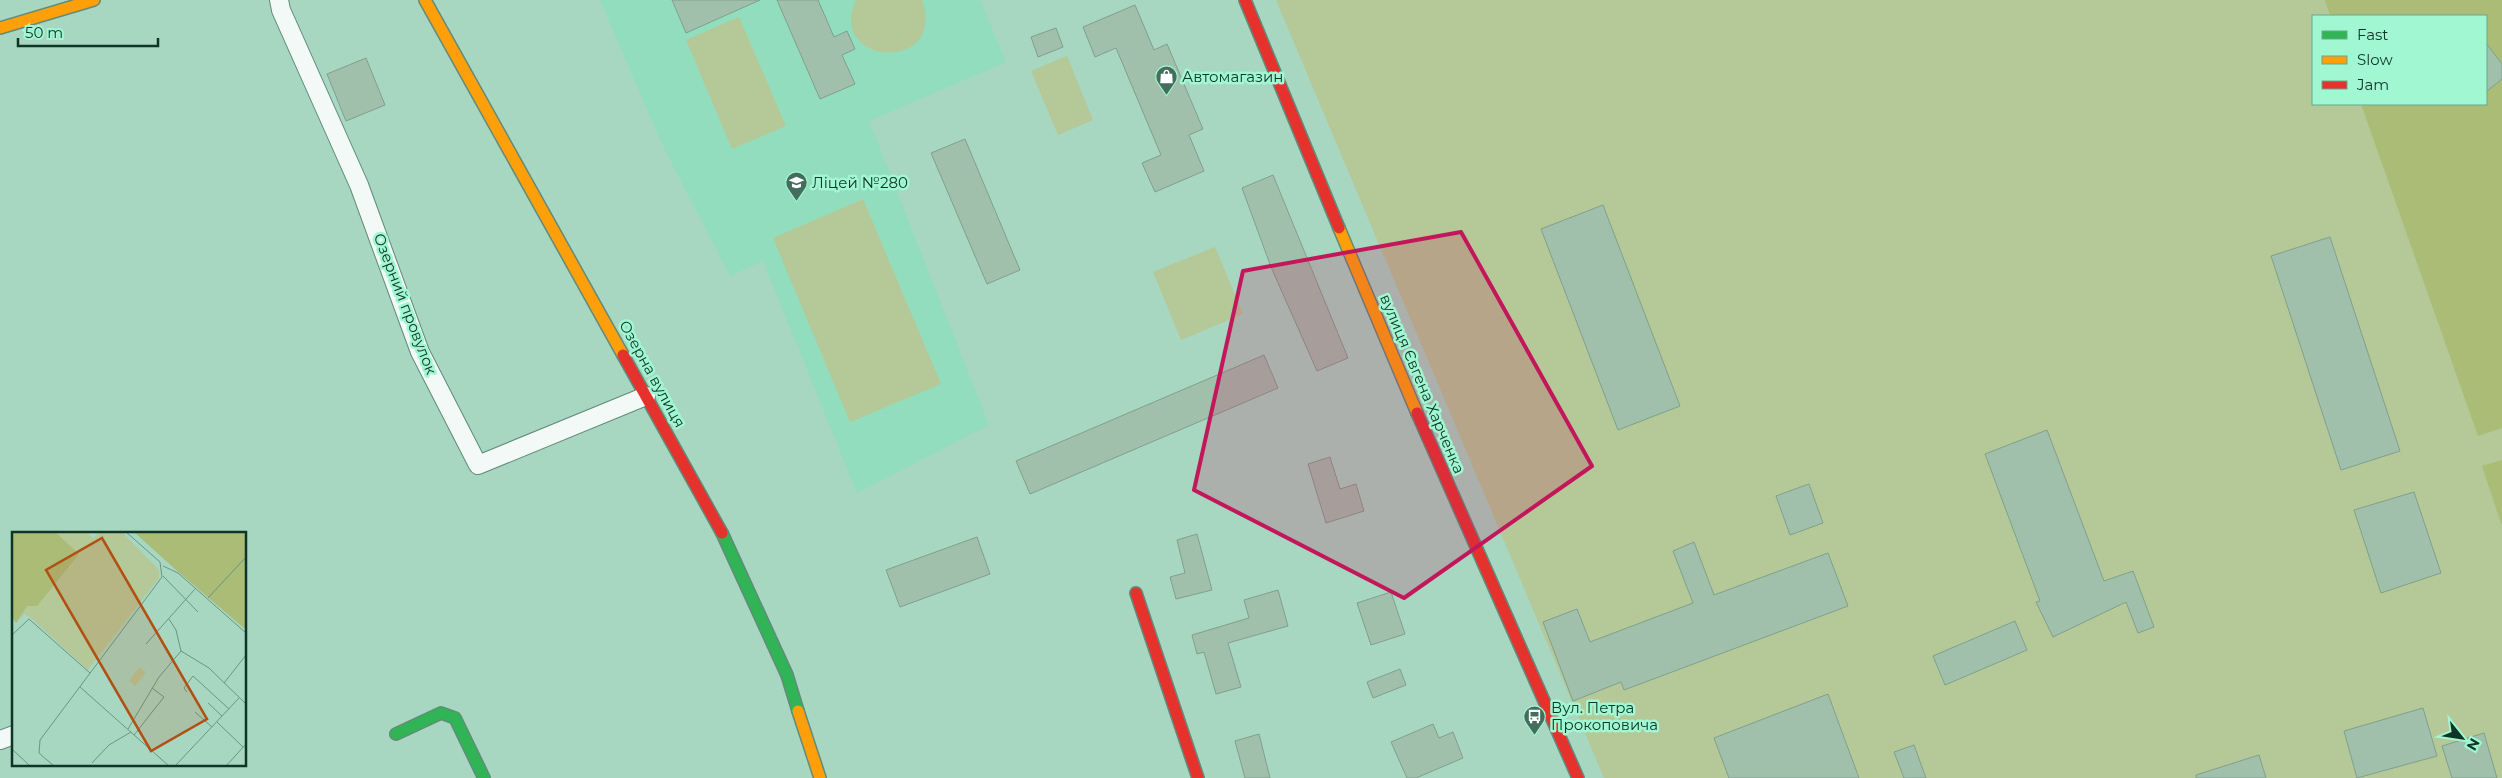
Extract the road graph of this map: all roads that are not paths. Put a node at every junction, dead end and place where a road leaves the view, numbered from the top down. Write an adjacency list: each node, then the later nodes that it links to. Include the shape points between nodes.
1 (94, 0): 5 (street)
2 (279, 0): 6 (street, Озерний провулок, via 359,185 420,352 478,465)
3 (425, 0): 6 (street, Озерна вулиця)
4 (1245, 0): 14 (street, вулиця Євгена Харченка, via 1403,381)
5 (0, 28)
6 (646, 396): 12 (street, Озерна вулиця, via 720,528 764,623 787,675)
7 (1136, 593): 13 (street)
8 (396, 734): 11 (street, via 441,713 448,714 455,718)
9 (12, 736): 10 (street)
10 (0, 740)
11 (484, 778)
12 (820, 778)
13 (1198, 778)
14 (1578, 778)

